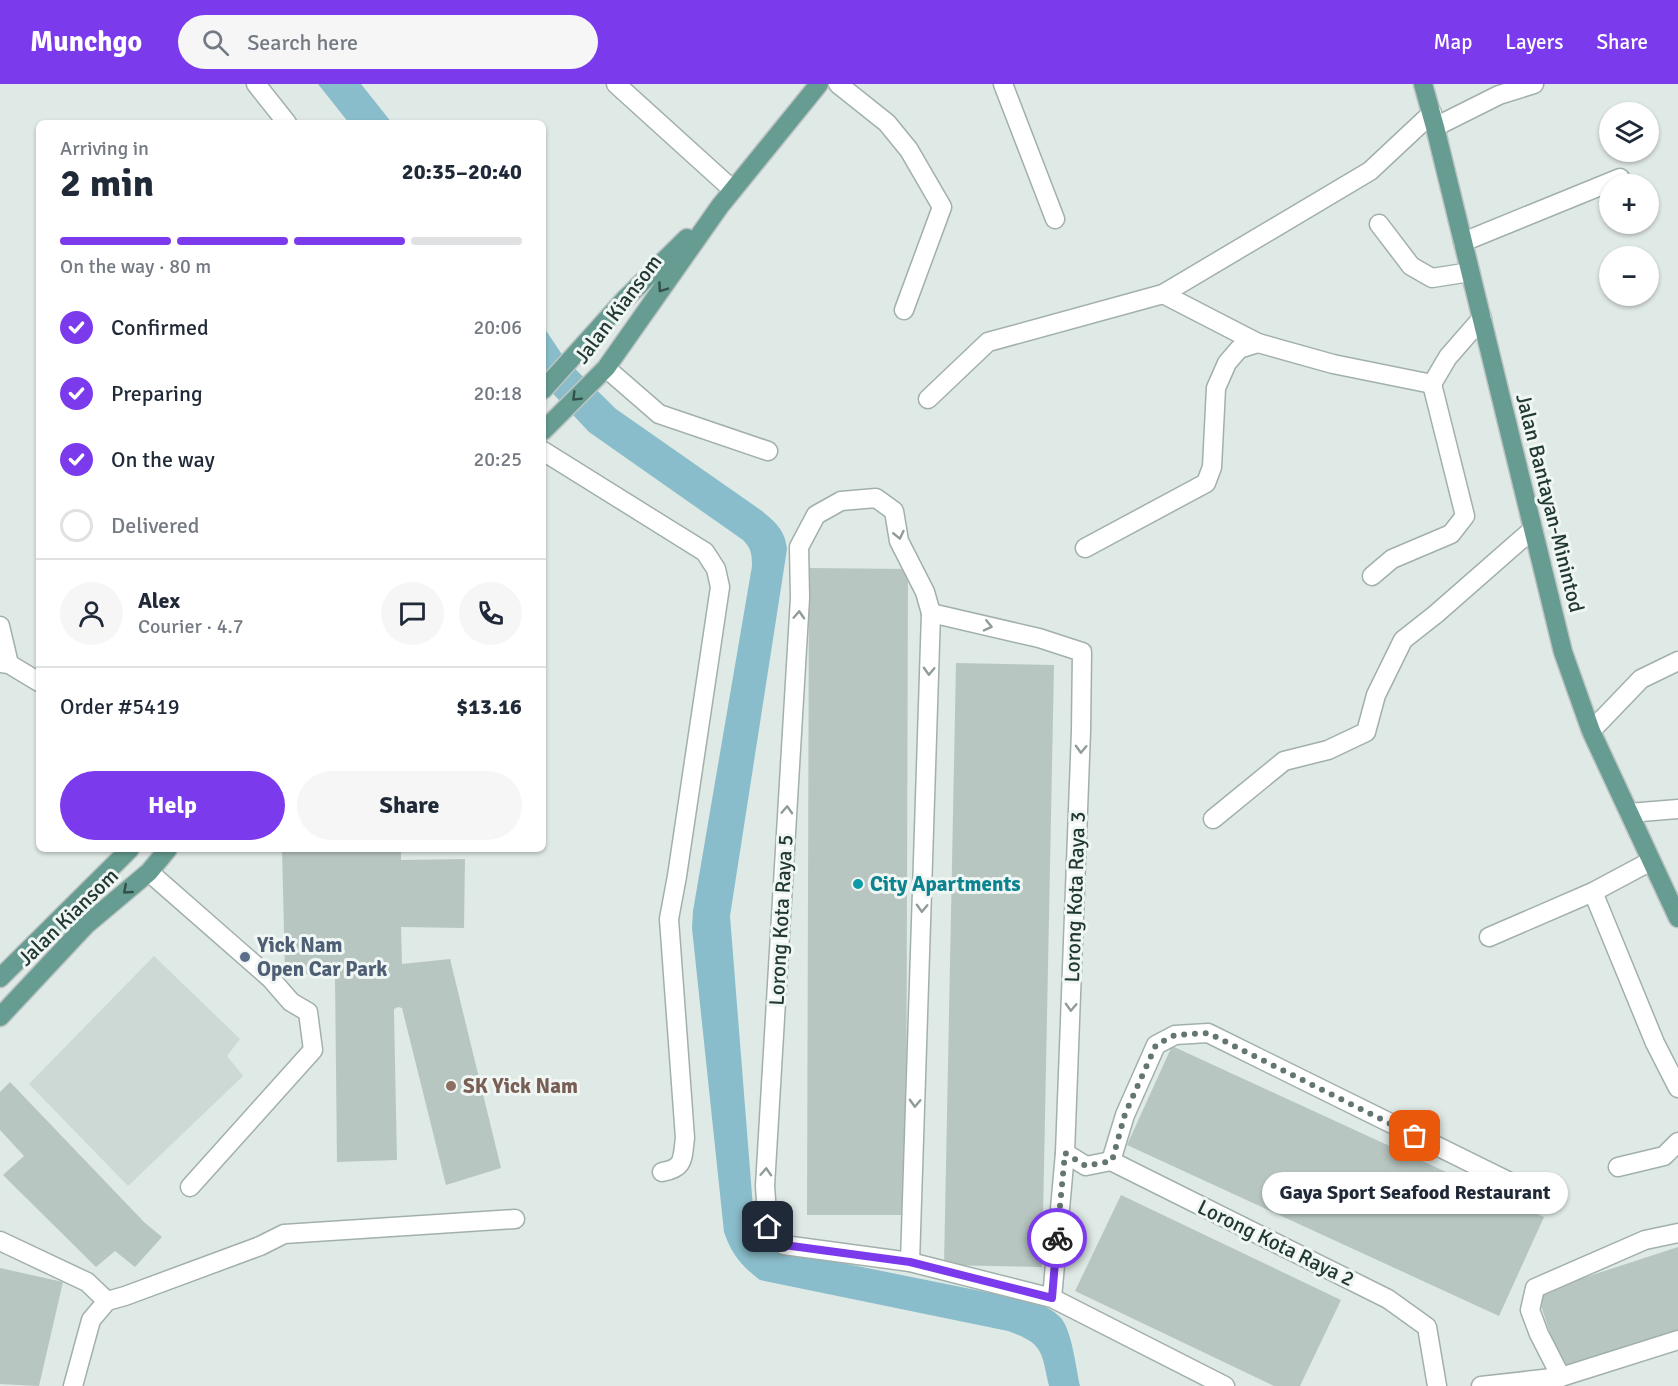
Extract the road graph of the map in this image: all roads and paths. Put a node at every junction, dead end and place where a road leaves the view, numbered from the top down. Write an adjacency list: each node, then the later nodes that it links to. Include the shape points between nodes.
1 (256, 84): 8 (street)
2 (616, 84): 11 (street)
3 (819, 84): 11 (main road, Jalan Kiansom)
4 (838, 84): 18 (street, via 887,123 909,150 942,207)
5 (1003, 84): 13 (street)
6 (1423, 84): 9 (main road, Jalan Bantayan-Minintod)
7 (1534, 84): 9 (street)
8 (285, 120)
9 (1433, 120): 15 (main road, Jalan Bantayan-Minintod); 17 (street, via 1370,171)
10 (1599, 187): 15 (street)
11 (733, 190): 12 (main road, Jalan Kiansom)
12 (720, 206): 21 (main road, Jalan Kiansom, one-way to 21); 23 (main road, Jalan Kiansom, via 624,300)
13 (1054, 219)
14 (1379, 224): 16 (street, via 1411,266 1432,278)
15 (1463, 242): 16 (main road, Jalan Bantayan-Minintod)
16 (1470, 272): 19 (main road, Jalan Bantayan-Minintod)
17 (1164, 294): 20 (street); 24 (street, via 988,342)
18 (904, 310)
19 (1482, 318): 22 (street, via 1448,357); 28 (main road, Jalan Bantayan-Minintod)
20 (1258, 344): 22 (street); 29 (street, via 1239,349 1227,363 1216,388 1212,467 1206,483)
21 (606, 368): 25 (main road, Jalan Kiansom, one-way to 25); 26 (street, via 659,414)
22 (1432, 384): 30 (street, via 1465,516 1451,534 1392,559)
23 (546, 387)
24 (928, 399)
25 (546, 428)
26 (768, 451)
27 (546, 453): 54 (street, via 705,552 716,569 720,586 669,919 685,1138 682,1163 676,1169)
28 (1533, 529): 36 (main road, Jalan Bantayan-Minintod, via 1563,652); 39 (street, via 1403,640 1376,695 1366,732 1328,750 1284,761)
29 (1084, 548)
30 (1372, 576)
31 (931, 613): 51 (street, Lorong Kota Raya 3, one-way to 51, via 1082,651); 60 (street, one-way to 60); 60 (street, Lorong Kota Raya 5, one-way to 31, via 784,1245 768,1227 765,1186 799,610 799,547 816,515 841,501 876,498 894,511 898,541 925,592)
32 (0, 626): 34 (street)
33 (1678, 661): 36 (street, via 1641,679)
34 (4, 663): 35 (street)
35 (36, 680)
36 (1591, 731): 38 (main road, Jalan Bantayan-Minintod)
37 (1678, 809): 38 (street)
38 (1629, 813): 42 (main road, Jalan Bantayan-Minintod)
39 (1213, 819)
40 (127, 852): 47 (main road, Jalan Kiansom)
41 (165, 852): 43 (main road, Jalan Kiansom)
42 (1651, 861): 44 (street); 45 (main road, Jalan Bantayan-Minintod)
43 (148, 872): 48 (main road, Jalan Kiansom, one-way to 48, via 86,925); 55 (street, via 271,979 291,1002 308,1012 313,1050)
44 (1593, 892): 46 (street); 49 (street, via 1655,1043)
45 (1678, 918)
46 (1489, 937)
47 (0, 978)
48 (0, 1017)
49 (1678, 1088)
50 (1678, 1142): 53 (street, via 1664,1156)
51 (1065, 1153): 52 (street, via 1086,1166); 61 (street, Lorong Kota Raya 3)
52 (1112, 1161): 56 (street, via 1125,1114 1156,1045 1175,1035 1208,1033); 67 (street, Lorong Kota Raya 2, via 1388,1299 1427,1327)
53 (1618, 1167)
54 (662, 1172)
55 (190, 1186)
56 (1540, 1197)
57 (515, 1219): 62 (street, via 284,1234)
58 (1678, 1233): 64 (street, via 1645,1240 1535,1288 1530,1310)
59 (0, 1241): 62 (street, via 87,1282)
60 (910, 1262): 61 (street, Lorong Kota Raya 5)
61 (1052, 1298): 66 (street, Lorong Kota Raya 5)
62 (107, 1301): 65 (street, via 91,1320)
63 (1678, 1340): 64 (street)
64 (1561, 1377): 68 (street)
65 (74, 1386)
66 (1225, 1386)
67 (1437, 1386)
68 (1481, 1386)

